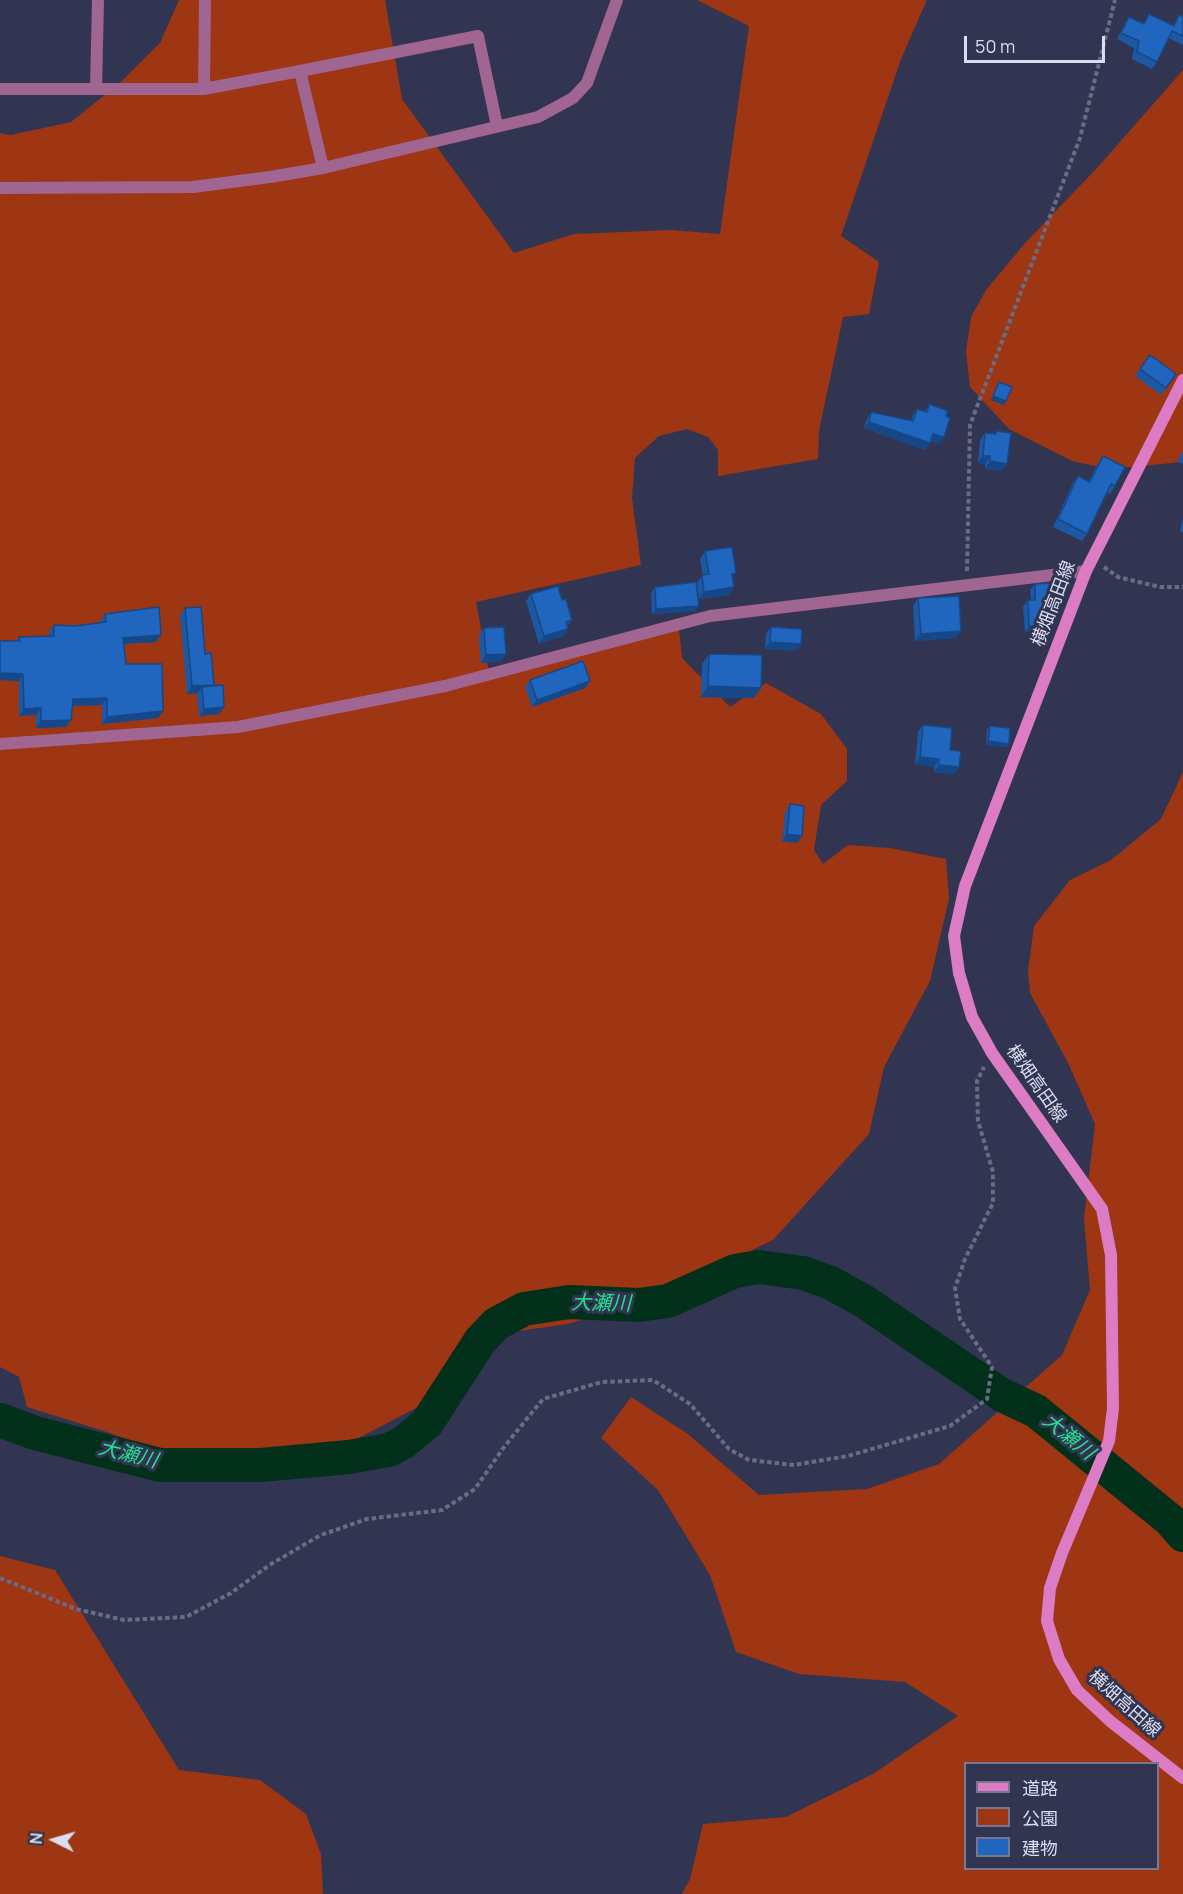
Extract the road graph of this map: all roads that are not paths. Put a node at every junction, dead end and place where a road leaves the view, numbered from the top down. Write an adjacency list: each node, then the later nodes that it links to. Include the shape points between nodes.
1 (98, 0): 6 (street)
2 (205, 0): 7 (street)
3 (617, 0): 8 (street, via 593,70 573,98 538,117)
4 (300, 72): 7 (street); 8 (street, via 478,36); 9 (street)
5 (0, 88): 6 (street)
6 (96, 89): 7 (street)
7 (204, 89)
8 (497, 126): 9 (street)
9 (323, 168): 10 (street, via 193,187)
10 (0, 188)
11 (1183, 380): 12 (main road, 横畑高田線)
12 (1086, 571): 13 (street, via 710,616 445,686 238,727); 14 (main road, 横畑高田線, via 965,886 954,936 959,973 972,1017 992,1053 1102,1209 1111,1255 1113,1408 1109,1441 1053,1580 1047,1621 1059,1659 1077,1690)
13 (0, 744)
14 (1183, 1778)

